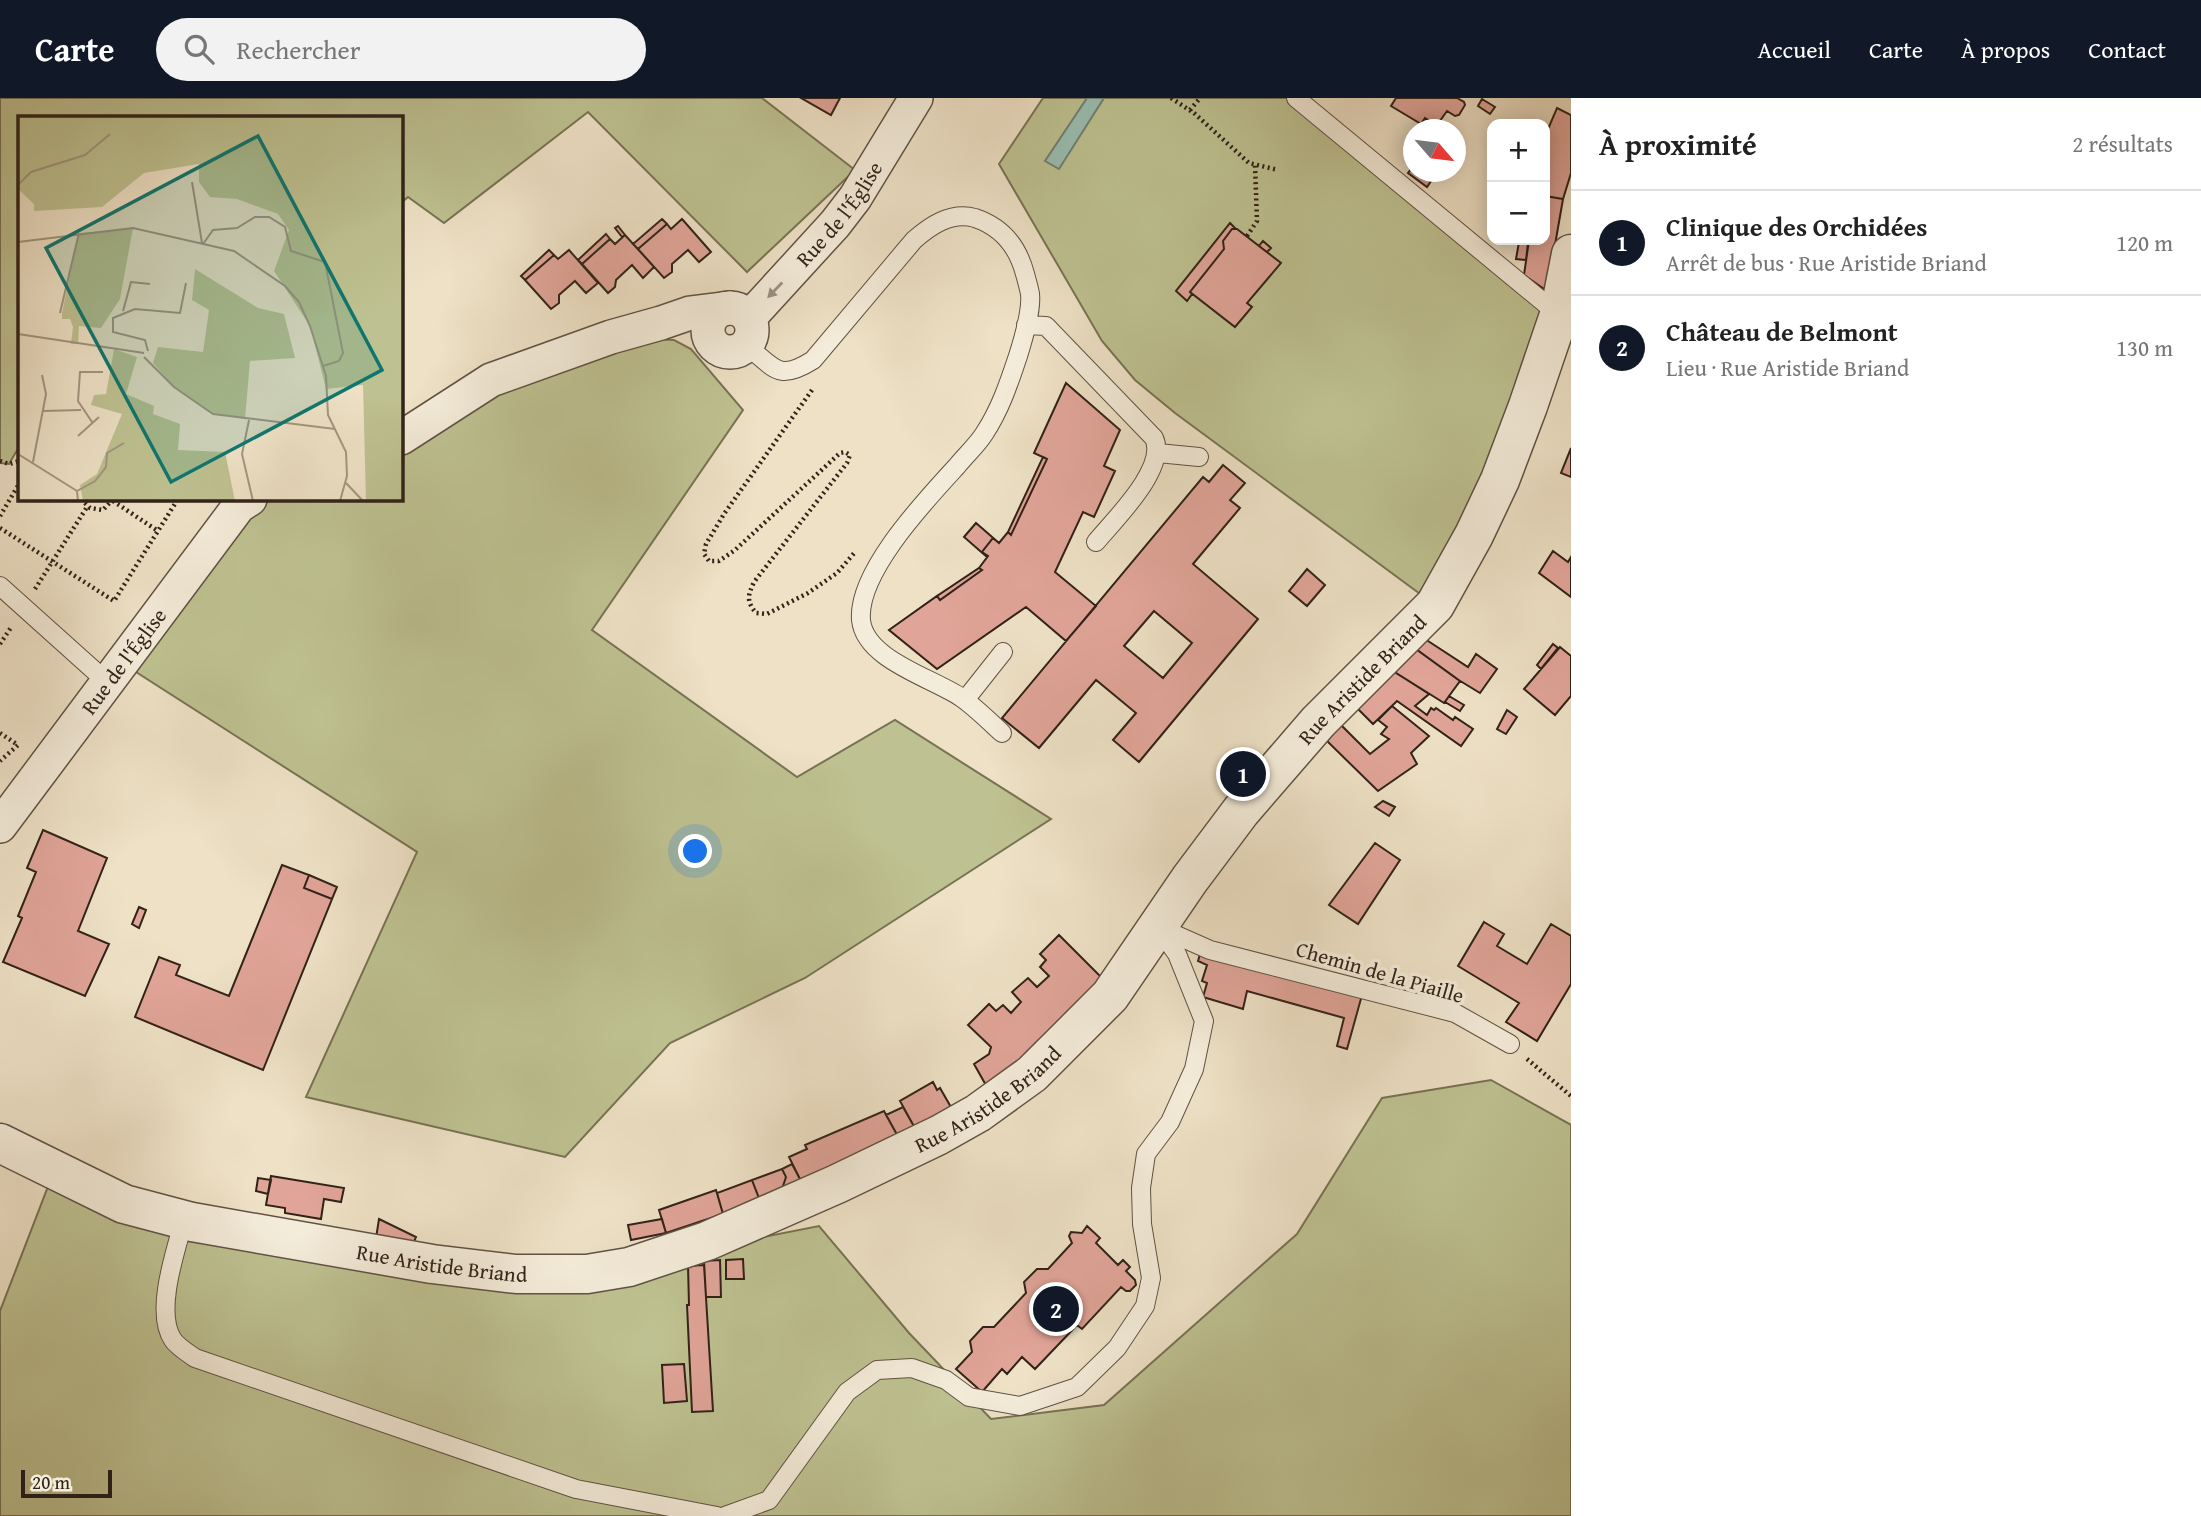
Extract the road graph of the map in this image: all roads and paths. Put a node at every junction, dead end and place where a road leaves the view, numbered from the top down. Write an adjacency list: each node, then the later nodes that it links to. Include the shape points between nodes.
1 (916, 98): 12 (street, Rue de l'Église, one-way to 12, via 835,224)
2 (1171, 98): 5 (path)
3 (1200, 98): 5 (path)
4 (1296, 98): 10 (lane)
5 (1190, 110): 6 (path)
6 (1255, 165): 7 (path); 8 (path, via 1257,221)
7 (1278, 170)
8 (1247, 236)
9 (1571, 254): 10 (street, Rue Aristide Briand)
10 (1559, 314): 42 (street, Rue Aristide Briand, via 1500,480 1435,605 1318,722 1250,801)
11 (661, 323): 12 (street, via 690,313); 12 (street, via 684,329 726,353 741,350); 15 (street, via 491,380)
12 (742, 324): 14 (lane, via 776,369 785,373)
13 (1026, 326): 14 (lane, via 1031,297 1020,256 1007,238 990,223 970,217 948,218 914,240); 16 (lane, via 1046,326 1154,438); 37 (lane, via 1005,396 984,435 895,538 864,596 861,621 870,642 890,659)
14 (803, 367): 30 (path, via 819,381 724,514 704,554 709,561 719,561 735,550 845,452 850,455 847,463 754,582 748,596 750,605 756,613 767,614 808,593 837,573)
15 (402, 437)
16 (1158, 453): 17 (lane); 29 (lane, via 1140,489)
17 (1199, 457)
18 (0, 461): 19 (path)
19 (18, 461)
20 (18, 486): 26 (path)
21 (82, 500): 25 (path)
22 (113, 500): 25 (path, via 103,510); 28 (path)
23 (177, 500): 28 (path)
24 (248, 500): 36 (street, Rue de l'Église, via 239,506)
25 (87, 506): 31 (path)
26 (0, 516)
27 (0, 528): 31 (path)
28 (158, 531): 31 (path, via 114,601)
29 (1096, 542)
30 (860, 547)
31 (52, 561): 33 (path)
32 (0, 586): 33 (lane)
33 (24, 607): 34 (path); 36 (lane)
34 (0, 644)
35 (1003, 652): 37 (lane)
36 (107, 682): 41 (street, Rue de l'Église)
37 (965, 700): 39 (lane)
38 (0, 733): 40 (path, via 18,744)
39 (1002, 733)
40 (0, 761)
41 (0, 826)
42 (1158, 927): 43 (lane, Chemin de la Piaille, via 1210,950 1455,1013); 46 (street, Rue Aristide Briand, via 1110,996 1073,1035 1032,1074 978,1113 836,1184 671,1255 587,1274 516,1274 432,1264); 48 (lane, via 1177,954 1204,1021 1195,1069 1170,1122 1146,1154 1140,1188 1152,1278 1145,1306 1117,1348 1077,1387 1020,1406 969,1397 946,1380 912,1368 877,1370 847,1392 769,1500)
43 (1510, 1044): 44 (path)
44 (1571, 1096)
45 (0, 1143): 46 (street, Rue Aristide Briand, via 124,1204)
46 (184, 1220): 47 (lane, via 165,1314 173,1339 195,1358 576,1489)
47 (717, 1516)
48 (725, 1516)

